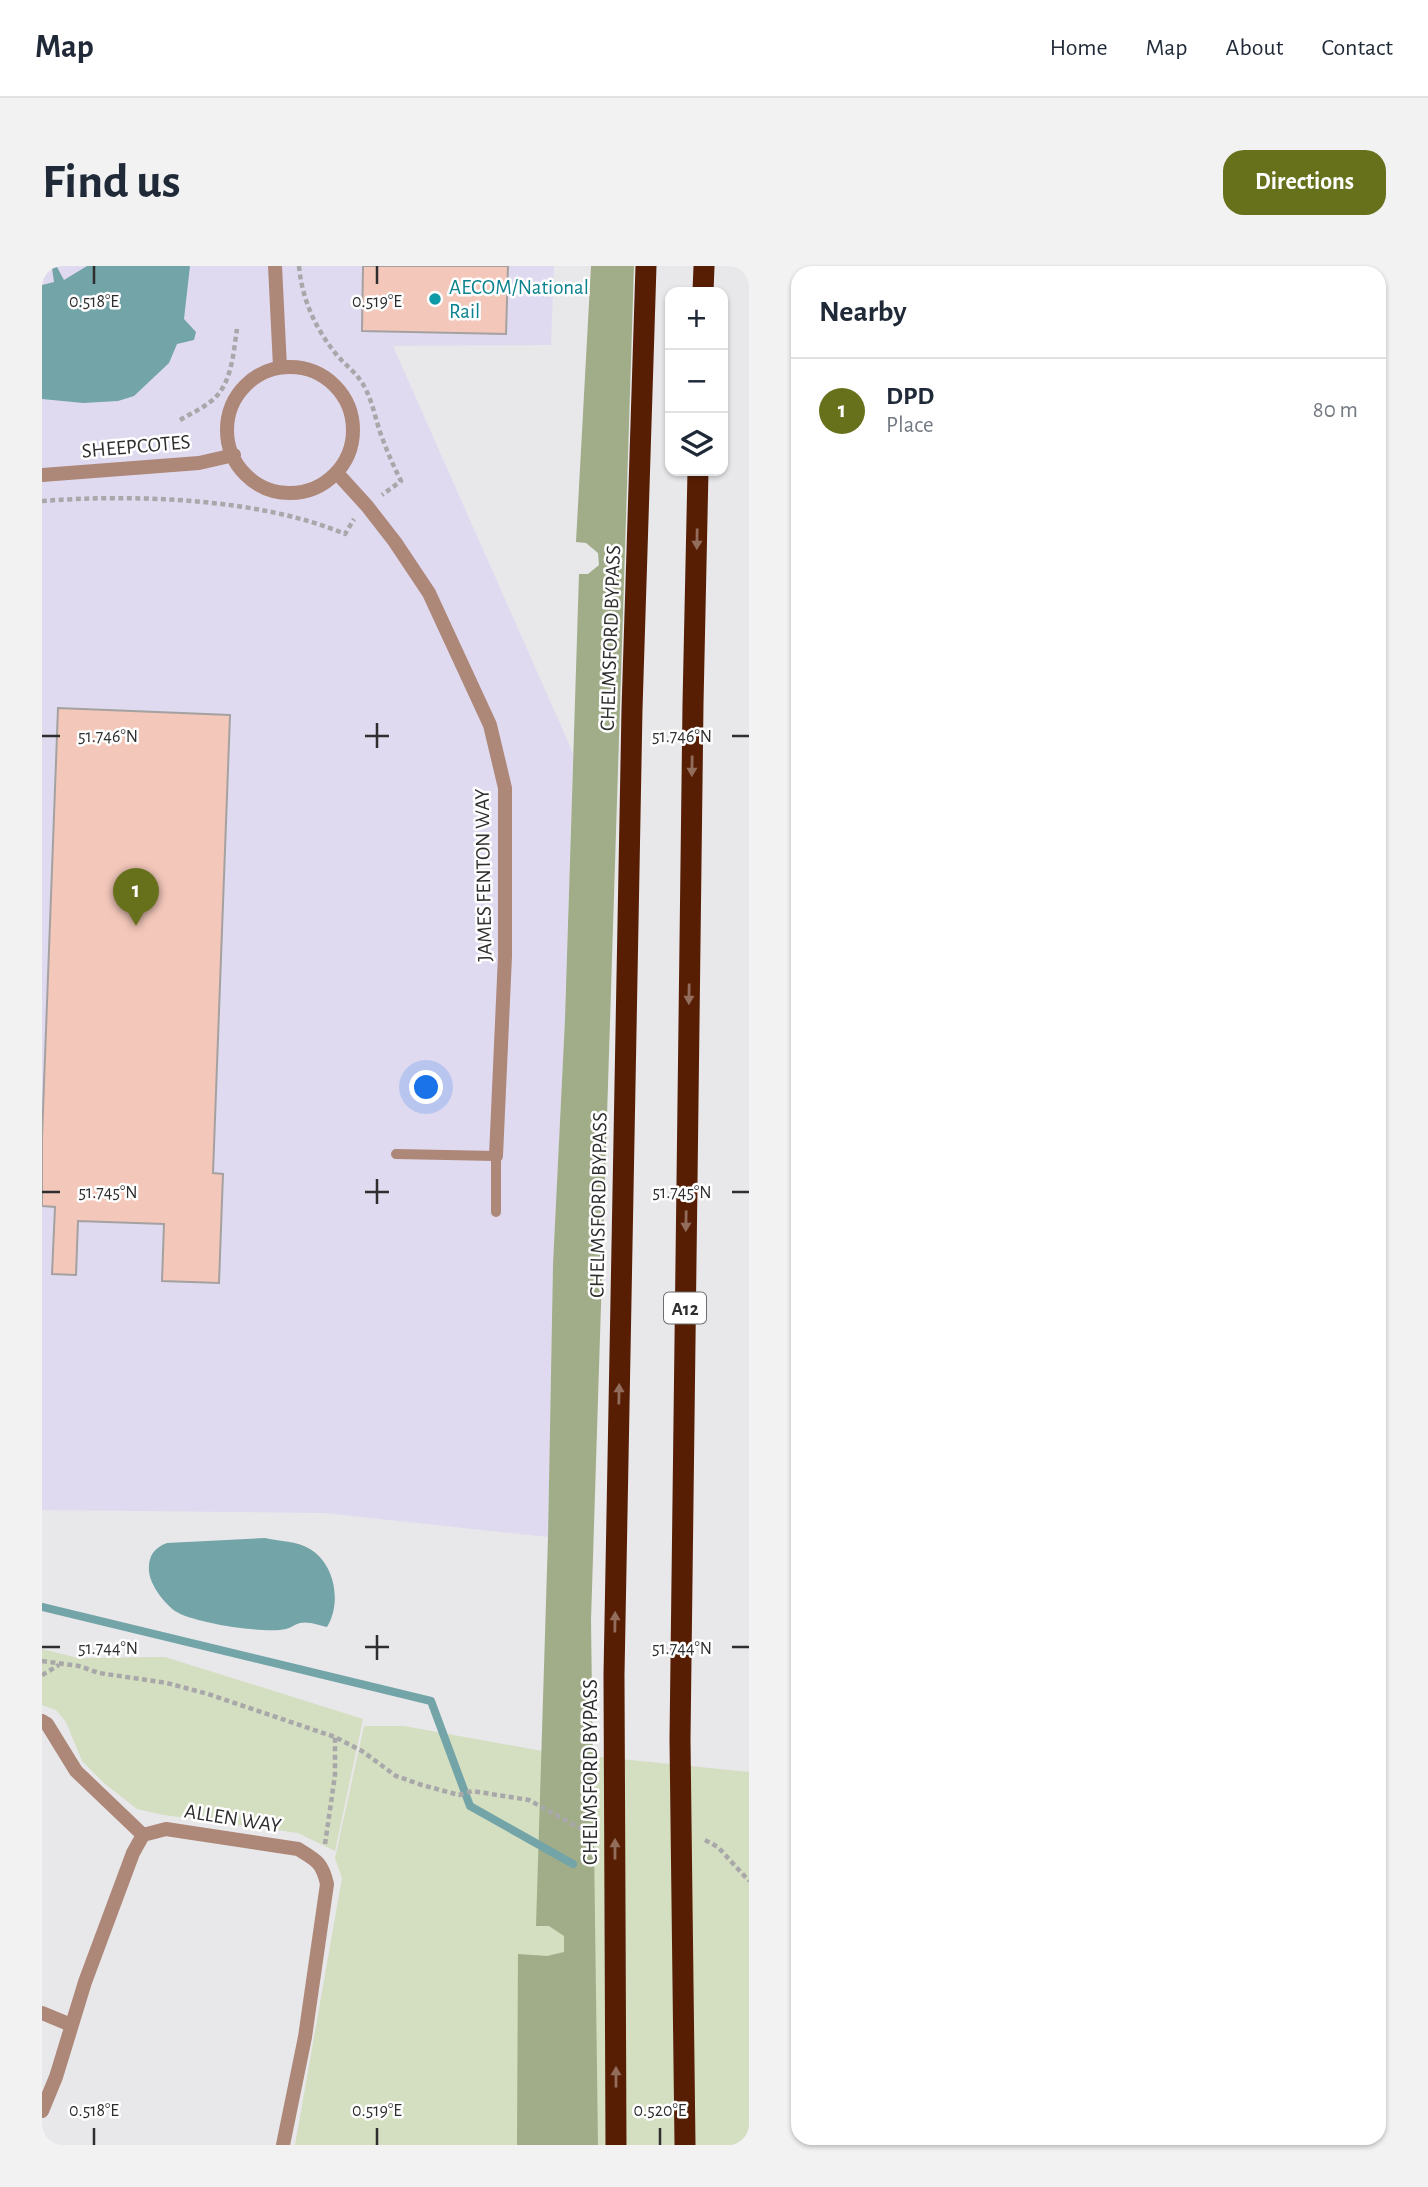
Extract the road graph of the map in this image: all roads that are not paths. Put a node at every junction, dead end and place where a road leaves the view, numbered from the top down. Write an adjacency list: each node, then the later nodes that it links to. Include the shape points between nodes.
1 (275, 266): 5 (street)
2 (646, 266): 19 (highway, CHELMSFORD BYPASS, one-way to 2, via 615,1647 631,723)
3 (704, 266): 4 (highway)
4 (703, 287)
5 (280, 367): 6 (street, via 252,379 236,398 227,436); 7 (street, via 302,367 328,379 346,399 353,437)
6 (234, 455): 7 (street, via 254,481 271,490 297,493 316,488); 8 (street, SHEEPCOTES, via 199,463)
7 (337, 473): 11 (street, JAMES FENTON WAY, via 395,541 429,593 490,725 502,775 505,956)
8 (42, 475)
9 (698, 476): 20 (highway, A12, one-way to 20, via 680,1739)
10 (396, 1154): 11 (lane)
11 (496, 1156): 12 (lane)
12 (496, 1212)
13 (42, 1721): 14 (street, via 76,1771)
14 (143, 1835): 16 (street, via 121,1883); 18 (street, ALLEN WAY, via 166,1829 298,1849 324,1868 327,1884 305,2037)
15 (42, 2013): 16 (street)
16 (71, 2025): 17 (street)
17 (42, 2112)
18 (282, 2145)
19 (616, 2145)
20 (685, 2145)

